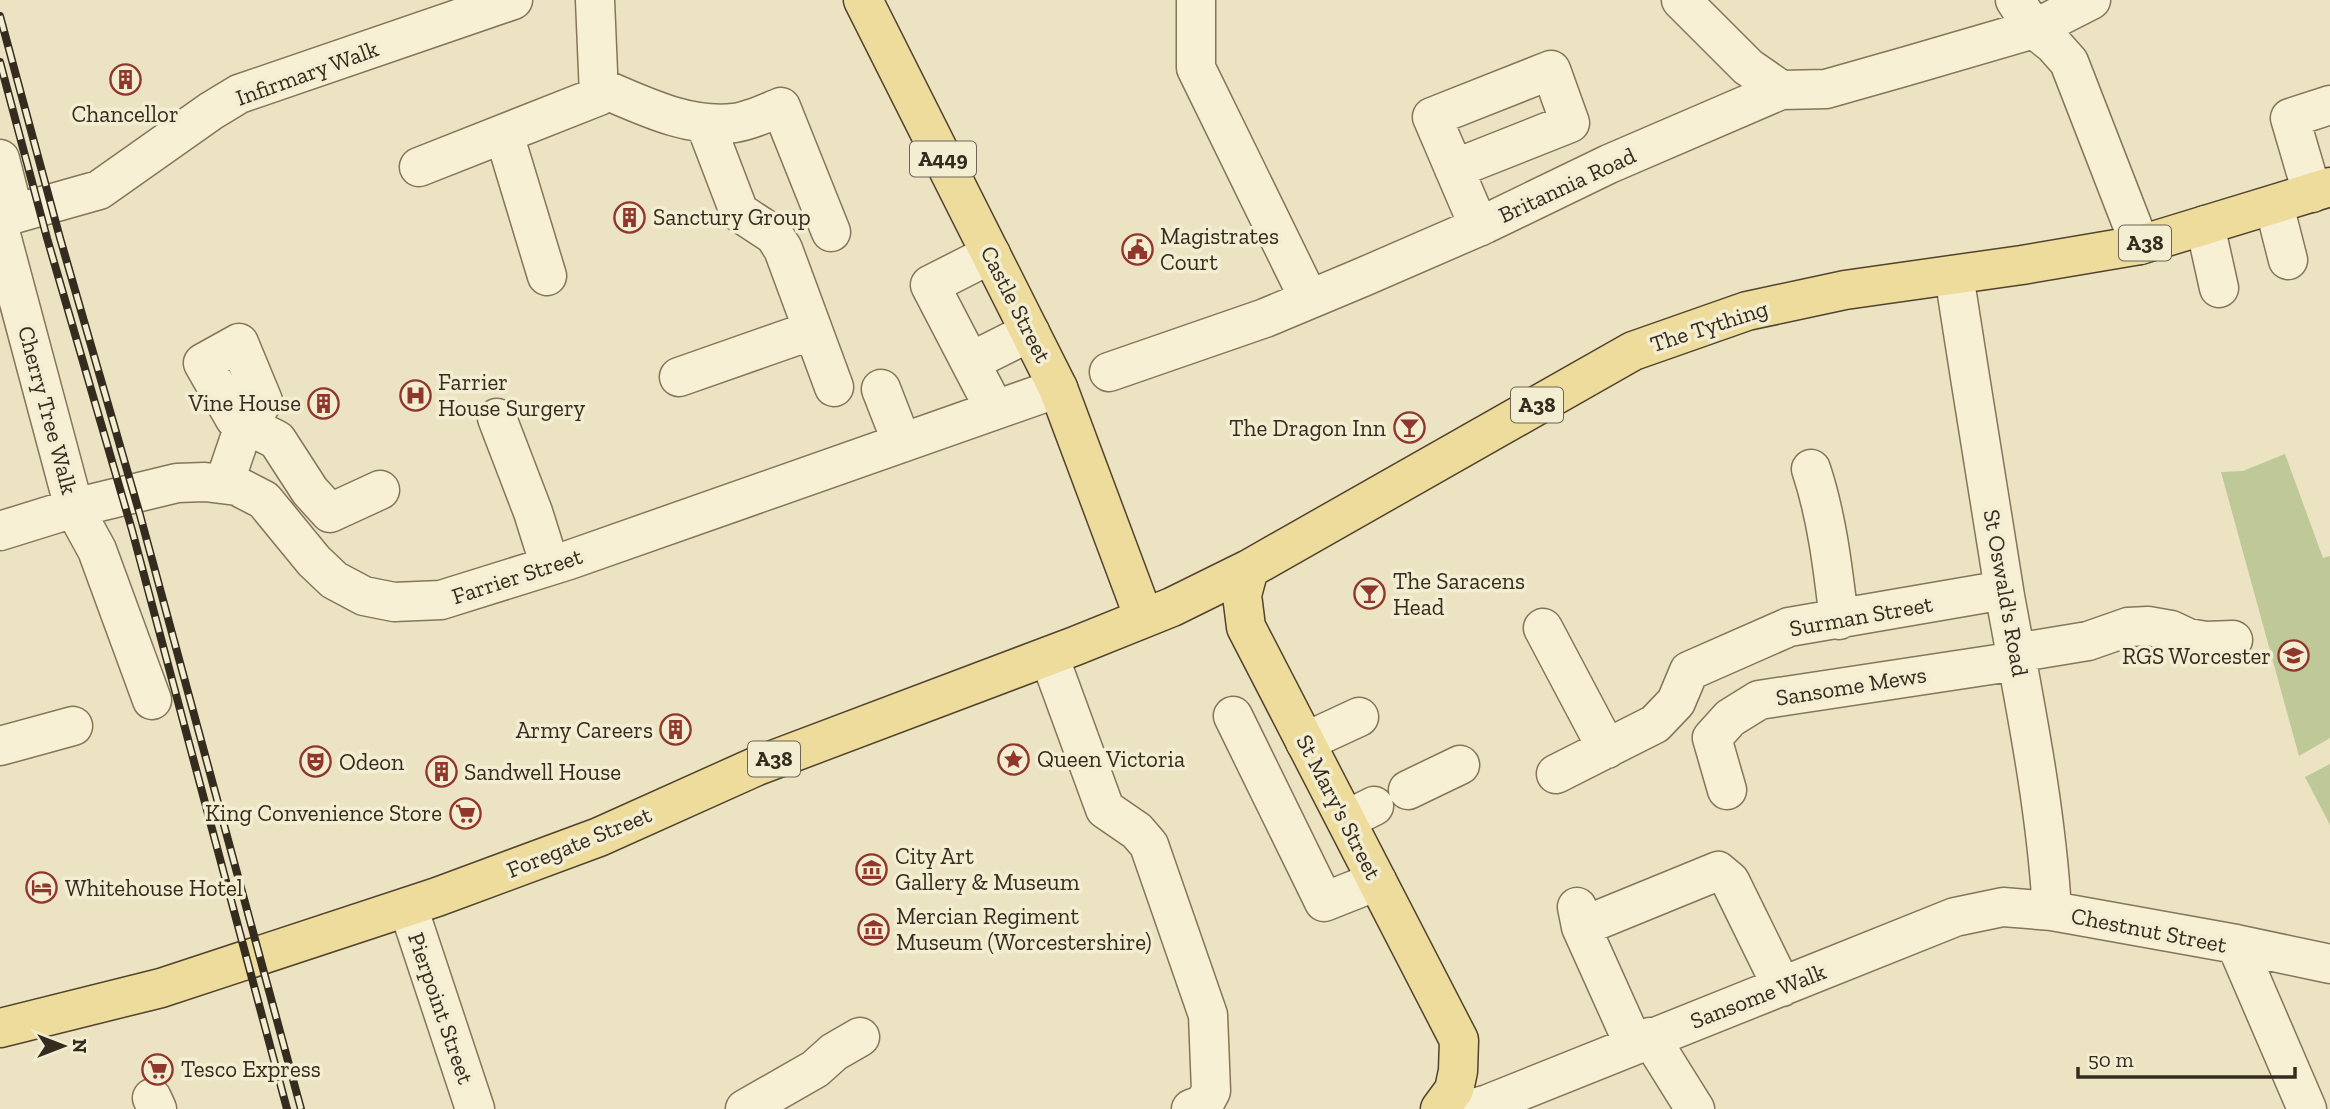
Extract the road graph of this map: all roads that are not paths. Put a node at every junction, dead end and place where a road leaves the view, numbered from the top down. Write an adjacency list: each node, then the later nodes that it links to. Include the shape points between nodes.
1 (513, 0): 18 (street, Infirmary Walk, via 239,94 99,190)
2 (595, 0): 8 (street)
3 (863, 0): 23 (main road, Castle Street / A449)
4 (1196, 0): 28 (street, via 1196,68)
5 (1681, 0): 9 (street, via 1748,67)
6 (2091, 0): 7 (street, Britannia Road)
7 (2024, 15): 9 (street, Britannia Road, via 1826,89); 22 (street, via 2069,62)
8 (599, 87): 11 (street, via 671,117); 12 (street, via 599,96)
9 (1781, 90): 20 (street, Britannia Road, via 1609,163)
10 (2330, 105): 16 (street, via 2290,118)
11 (705, 123): 21 (street, via 736,123 781,107); 29 (street, via 739,212 774,235 783,249)
12 (504, 134): 14 (street); 26 (street)
13 (0, 159): 18 (street, Cherry Tree Walk)
14 (419, 167)
15 (1454, 169): 20 (street)
16 (2321, 190): 17 (main road, The Tything / A38)
17 (2274, 205): 19 (main road, The Tything / A38); 24 (street)
18 (5, 222): 43 (street, Cherry Tree Walk)
19 (2205, 225): 22 (main road, The Tything / A38); 27 (street)
20 (1479, 227): 28 (street, Britannia Road)
21 (831, 232)
22 (2140, 245): 25 (main road, The Tything / A38)
23 (991, 254): 30 (main road, Castle Street / A449); 31 (street, via 930,285)
24 (2288, 260)
25 (1954, 275): 46 (main road, The Tything / A38, via 1845,290 1747,311 1633,351); 47 (street, St Oswald's Road)
26 (547, 276)
27 (2219, 288)
28 (1310, 299): 32 (street, Britannia Road)
29 (813, 330): 33 (street); 34 (street)
30 (1030, 332): 31 (street); 35 (main road, Castle Street / A449)
31 (970, 362): 37 (street)
32 (1109, 372)
33 (679, 377)
34 (834, 387)
35 (1058, 388): 37 (street, Farrier Street); 48 (main road, Castle Street / A449)
36 (881, 389): 39 (street)
37 (995, 410): 39 (street, Farrier Street)
38 (497, 418): 45 (street)
39 (902, 443): 45 (street, Farrier Street)
40 (1811, 469): 49 (street, via 1827,536)
41 (224, 484): 42 (street, via 248,427 276,440 330,513); 43 (street, Farrier Street, via 177,483); 45 (street, Farrier Street, via 264,500 314,561 334,580 364,596 394,602 441,600)
42 (380, 491)
43 (74, 508): 44 (street, Farrier Street); 54 (street, Cherry Tree Walk, via 97,550)
44 (0, 531)
45 (550, 566)
46 (1249, 569): 48 (main road, The Tything / A38); 58 (main road, St Mary's Street, via 1242,595 1246,628)
47 (2004, 590): 49 (street, Surman Street); 53 (street, St Oswald's Road)
48 (1144, 618): 52 (main road, Foregate Street / A38)
49 (1839, 620): 60 (street, Surman Street, via 1789,627 1689,671 1676,702 1655,724)
50 (1543, 628): 60 (street)
51 (2233, 640): 53 (street, via 2206,641 2148,626 2128,627)
52 (1049, 656): 66 (main road, Foregate Street / A38, via 757,766 599,837); 78 (street, via 1105,809 1149,845 1208,1016 1211,1091 1203,1104)
53 (2016, 657): 64 (street, Sansome Mews, via 1759,700 1730,718 1712,738); 67 (street, St Oswald's Road, via 2049,853)
54 (152, 700)
55 (1233, 716): 65 (street, via 1324,902)
56 (1359, 717): 58 (street)
57 (73, 726): 59 (street)
58 (1305, 742): 65 (main road, St Mary's Street, via 1360,813)
59 (0, 746)
60 (1607, 749): 62 (street, Surman Street)
61 (1460, 765): 63 (street)
62 (1556, 774)
63 (1408, 790)
64 (1727, 790)
65 (1377, 881): 73 (main road, St Mary's Street)
66 (408, 907): 71 (main road, Foregate Street / A38, via 162,988); 76 (street, Pierpoint Street)
67 (2052, 911): 68 (street, Chestnut Street); 70 (street, Sansome Walk, via 2003,906 1955,917)
68 (2235, 944): 69 (street); 81 (street, Chestnut Street)
69 (2330, 964)
70 (1782, 987): 74 (street, Sansome Walk); 74 (street, via 1730,881 1718,871 1579,917)
71 (0, 1028)
72 (860, 1037): 77 (street)
73 (1459, 1040): 75 (street); 79 (main road, via 1454,1090)
74 (1642, 1041): 75 (street, Sansome Walk); 80 (street)
75 (1482, 1107)
76 (475, 1109)
77 (745, 1109)
78 (1191, 1109)
79 (1440, 1109)
80 (1695, 1109)
81 (2307, 1109)

